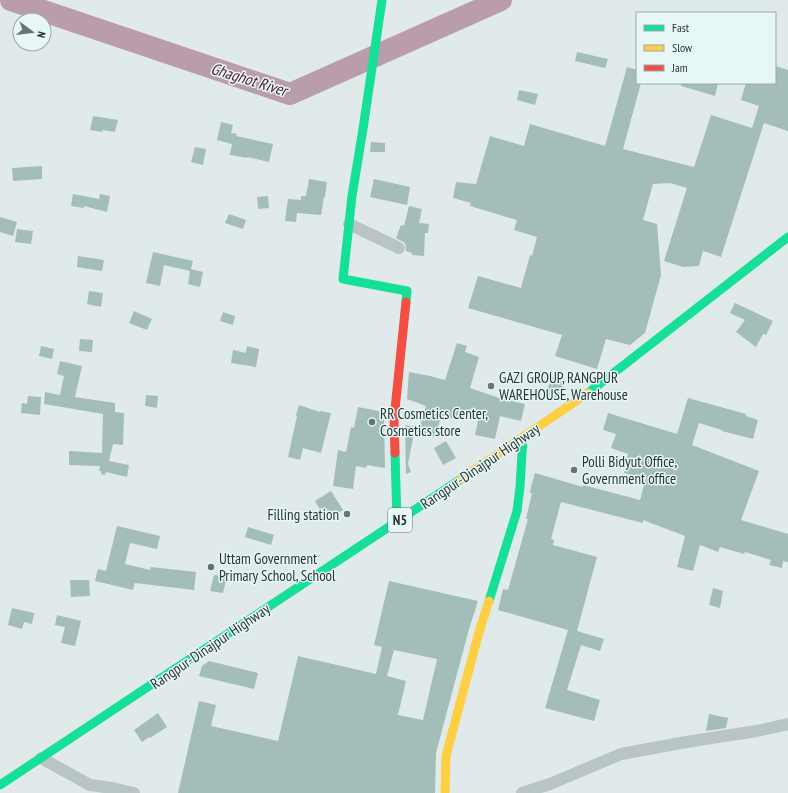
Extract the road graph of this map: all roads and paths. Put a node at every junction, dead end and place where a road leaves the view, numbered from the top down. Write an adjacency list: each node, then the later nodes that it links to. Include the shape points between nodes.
1 (382, 0): 2 (main road)
2 (349, 224): 4 (street); 6 (main road, via 343,279 406,291 394,419)
3 (788, 237): 5 (main road, Rangpur-Dinajpur Highway / N5, via 594,389)
4 (399, 248)
5 (523, 437): 6 (main road, Rangpur-Dinajpur Highway / N5); 11 (main road, via 517,510 479,632 446,756)
6 (397, 522): 8 (main road, Rangpur-Dinajpur Highway / N5)
7 (788, 724): 12 (street, via 621,754)
8 (41, 758): 9 (main road, Rangpur-Dinajpur Highway / N5); 10 (street, via 90,785)
9 (0, 785)
10 (134, 793)
11 (446, 793)
12 (522, 793)

